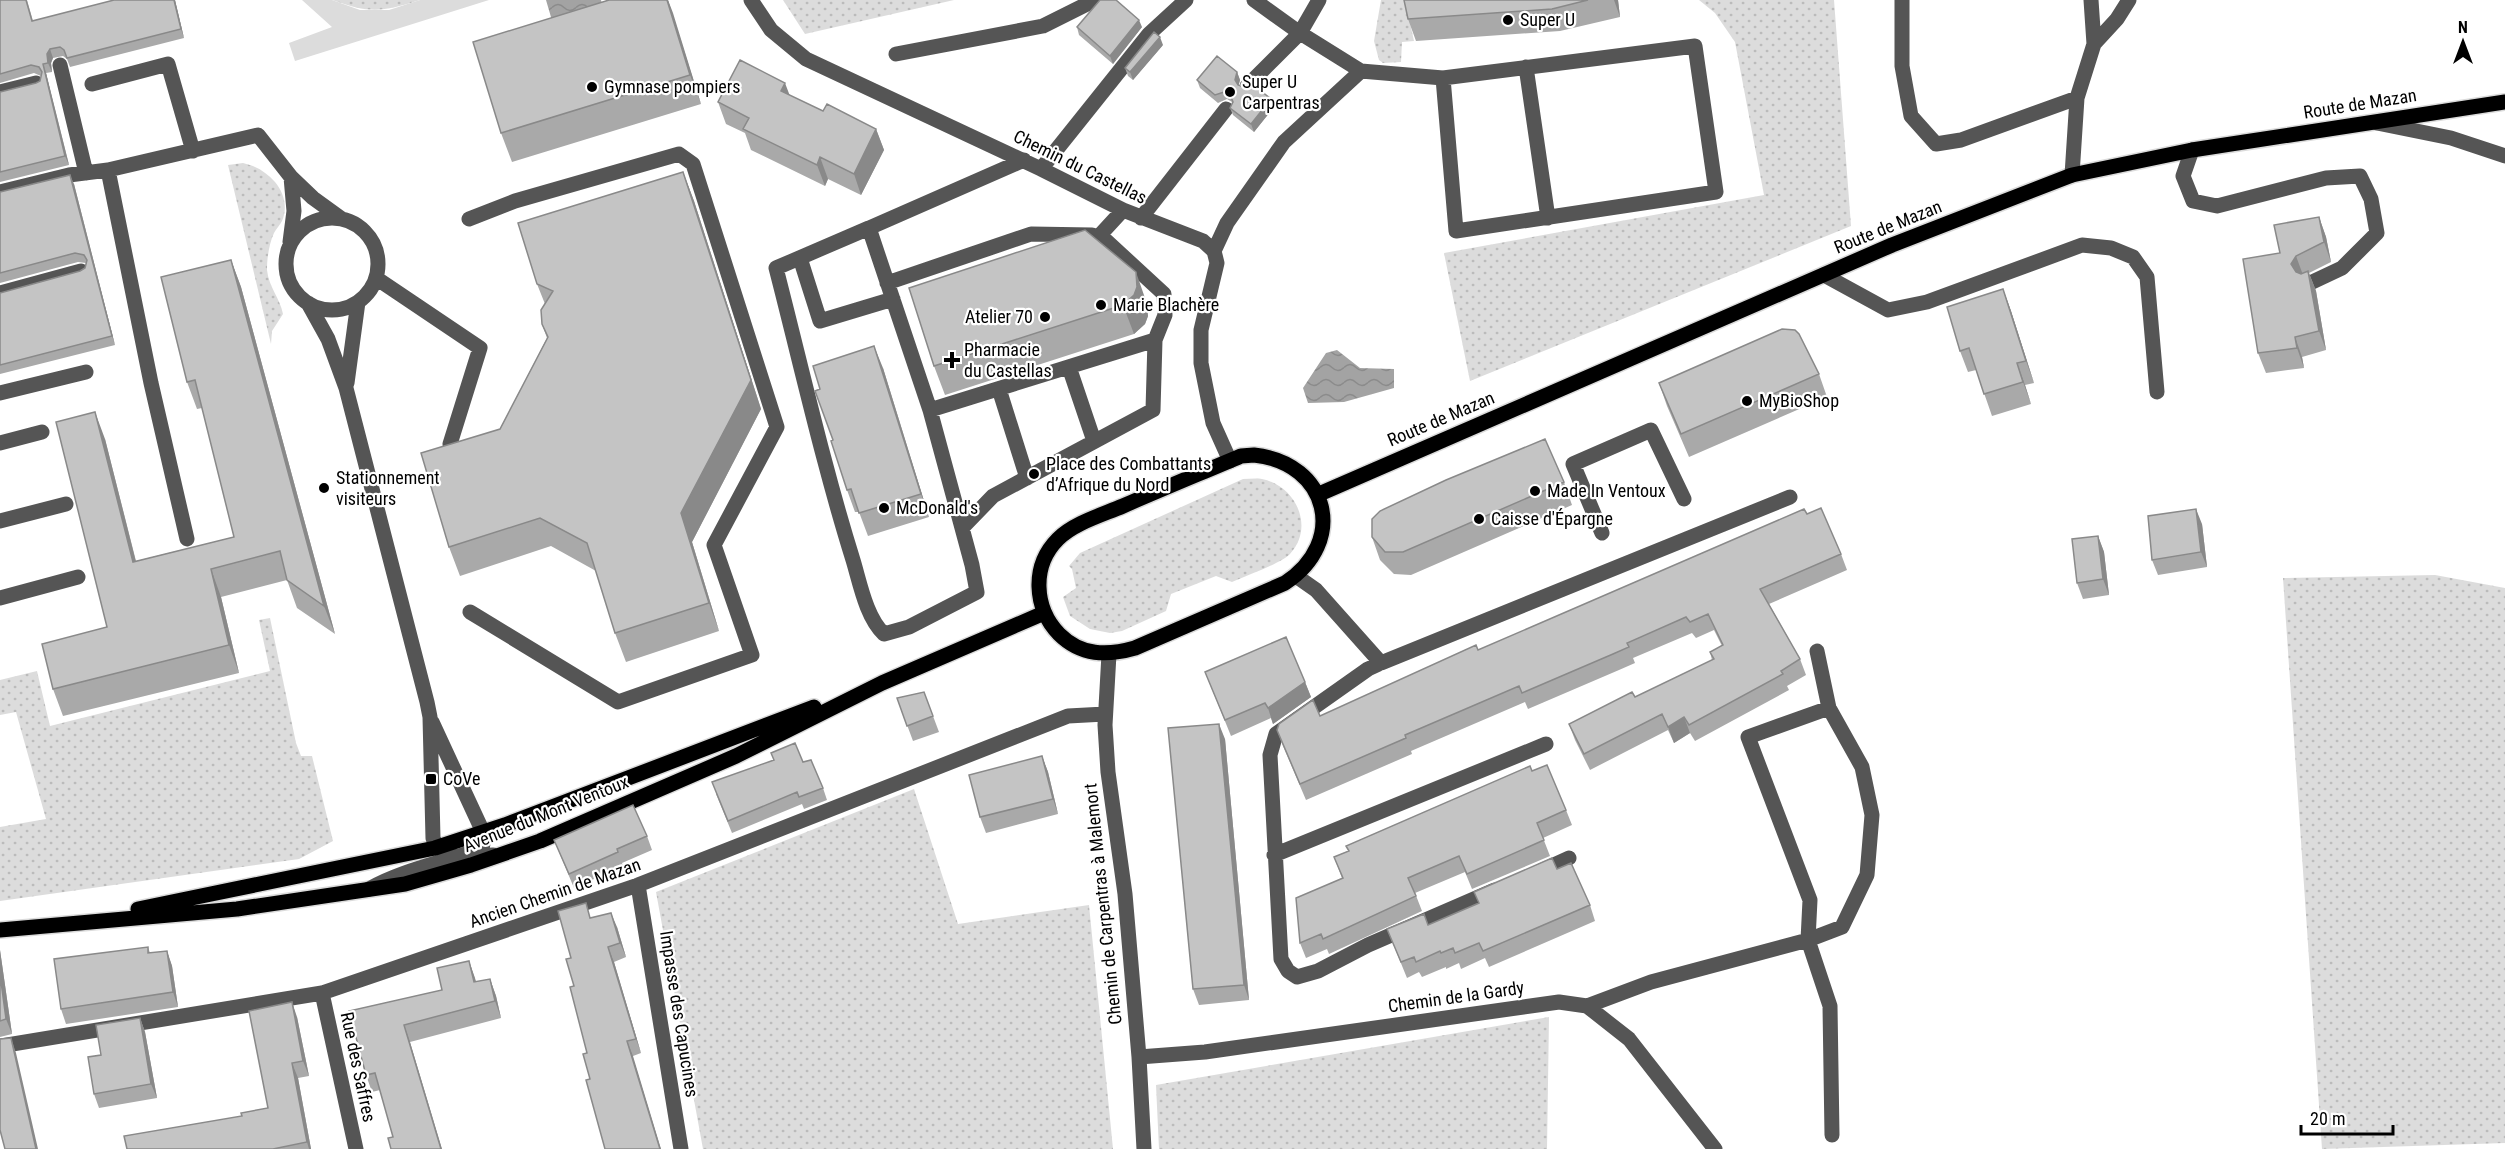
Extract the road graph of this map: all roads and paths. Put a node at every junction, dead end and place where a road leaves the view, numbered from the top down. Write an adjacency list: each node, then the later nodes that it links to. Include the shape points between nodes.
1 (751, 0): 27 (street, Chemin du Castellas, via 771,30 806,59)
2 (1095, 0): 11 (street, via 1043,26)
3 (1186, 0): 28 (street, via 1149,34)
4 (1254, 0): 9 (street)
5 (1319, 0): 9 (street)
6 (1902, 0): 20 (street, via 1902,66 1911,116 1936,144 1961,140)
7 (2091, 0): 10 (street)
8 (2129, 0): 10 (street)
9 (1300, 33): 14 (street); 18 (street)
10 (2094, 44): 20 (street)
11 (896, 54)
12 (60, 65): 30 (street)
13 (1526, 68): 15 (street); 36 (street); 36 (street, via 1695,46 1716,192)
14 (1361, 71): 15 (street); 42 (street, via 1284,142 1227,223)
15 (1443, 78): 36 (street, via 1456,231)
16 (36, 83): 19 (street)
17 (92, 84): 25 (street, via 168,64)
18 (1247, 86)
19 (0, 92)
20 (2077, 98): 31 (street)
21 (2505, 102): 23 (main road, Route de Mazan)
22 (1226, 109): 35 (street)
23 (2374, 122): 24 (main road, Route de Mazan); 26 (street, via 2451,138)
24 (2192, 150): 31 (main road, Route de Mazan); 48 (street, via 2184,176 2193,201 2217,206 2326,178 2360,176 2371,199 2377,233 2342,268)
25 (193, 151): 29 (street); 32 (street, via 258,135)
26 (2505, 156)
27 (1024, 160): 28 (street, Chemin du Castellas); 39 (street)
28 (1041, 169): 34 (street, Chemin du Castellas)
29 (108, 170): 30 (street); 74 (street)
30 (86, 173): 33 (street)
31 (2072, 175): 45 (main road, Route de Mazan)
32 (291, 177): 37 (street); 41 (street, via 294,211)
33 (0, 192)
34 (1123, 210): 35 (street, Chemin du Castellas); 40 (street)
35 (1141, 218): 42 (street, Chemin du Castellas, via 1203,241)
36 (1548, 218)
37 (342, 219): 41 (street, via 312,223); 46 (street, via 356,225 375,248)
38 (469, 219): 78 (street, via 515,201 679,154 693,164 777,427 714,545 752,656 618,702)
39 (869, 228): 43 (street); 47 (street)
40 (1100, 235): 47 (street, via 1031,234); 53 (street, via 1164,294 1165,315)
41 (290, 244): 52 (street, via 286,273 291,287)
42 (1214, 251): 65 (street, via 1216,275 1201,330 1201,363 1213,423)
43 (800, 258): 50 (street, via 820,321); 72 (street, via 776,268 842,526 876,627 884,634 909,627 977,592)
44 (81, 271): 49 (street)
45 (1824, 275): 58 (street, via 1888,310 1927,302 2082,245 2111,248 2133,257 2147,277); 67 (main road, Route de Mazan)
46 (376, 278): 51 (street); 64 (street, via 480,348)
47 (887, 282): 50 (street)
48 (2308, 284)
49 (0, 293)
50 (893, 299): 60 (street)
51 (358, 302): 52 (street, via 329,311); 56 (street)
52 (308, 303): 56 (street, via 328,339)
53 (1155, 340): 54 (street); 62 (street, via 1153,410)
54 (1070, 367): 57 (street); 62 (street)
55 (86, 372): 59 (street)
56 (346, 388): 86 (street)
57 (999, 389): 60 (street); 66 (street)
58 (2157, 392)
59 (0, 393)
60 (930, 410): 72 (street)
61 (42, 432): 63 (street)
62 (1094, 441): 66 (street)
63 (0, 443)
64 (450, 444)
65 (1230, 461): 67 (main road, via 1254,455 1284,462 1298,470); 79 (main road, via 1095,518 1058,539 1049,550 1039,577)
66 (1027, 478): 72 (street, via 993,496)
67 (1317, 495): 75 (main road, via 1323,522 1319,545)
68 (1790, 496): 82 (street)
69 (1684, 499): 73 (street, via 1651,430 1573,464)
70 (66, 504): 71 (street)
71 (0, 521)
72 (962, 528)
73 (1602, 533)
74 (187, 539)
75 (1296, 576): 81 (main road, via 1135,648); 82 (street, via 1316,590)
76 (78, 577): 77 (street)
77 (0, 598)
78 (470, 612)
79 (1044, 613): 81 (main road, via 1052,626 1078,648); 83 (main road, Avenue du Mont Ventoux)
80 (1817, 651): 84 (street)
81 (1109, 654): 85 (street, Chemin de Carpentras à Malemort)
82 (1381, 663): 91 (street, via 1276,734 1269,755)
83 (882, 683): 88 (main road, Avenue du Mont Ventoux); 90 (main road, Avenue du Mont Ventoux, via 736,756)
84 (1829, 708): 100 (street, via 1862,767 1872,815 1867,875 1842,927); 100 (street, via 1748,737 1810,900)
85 (1105, 714): 95 (street, Ancien Chemin de Mazan, via 1068,716); 104 (street, Chemin de Carpentras à Malemort)
86 (430, 717): 88 (street); 89 (street)
87 (1546, 744): 91 (street)
88 (483, 832): 89 (main road, Avenue du Mont Ventoux); 92 (street, via 482,848)
89 (435, 848): 92 (street, via 447,856); 98 (main road, Avenue du Mont Ventoux)
90 (501, 855): 92 (street); 97 (main road, Avenue du Mont Ventoux, via 405,884)
91 (1274, 855): 96 (street, via 1281,959 1297,977)
92 (460, 857): 97 (street, via 391,877)
93 (1569, 858): 94 (street)
94 (1527, 877)
95 (638, 885): 101 (street, Ancien Chemin de Mazan); 107 (street, Impasse des Capucines)
96 (1506, 886)
97 (366, 890): 98 (main road, Avenue du Mont Ventoux, via 237,909)
98 (60, 924): 99 (main road, Avenue du Mont Ventoux)
99 (0, 930)
100 (1808, 940): 102 (street, via 1651,982); 105 (street, via 1830,1006)
101 (322, 993): 103 (street, Ancien Chemin de Mazan); 106 (street, Rue des Saffres)
102 (1587, 1006): 104 (street, Chemin de la Gardy, via 1559,1002 1205,1052); 109 (street, via 1629,1039)
103 (0, 1046)
104 (1139, 1057): 108 (street, Chemin de Carpentras à Malemort)
105 (1832, 1135)
106 (356, 1149)
107 (681, 1149)
108 (1143, 1149)
109 (1715, 1149)

